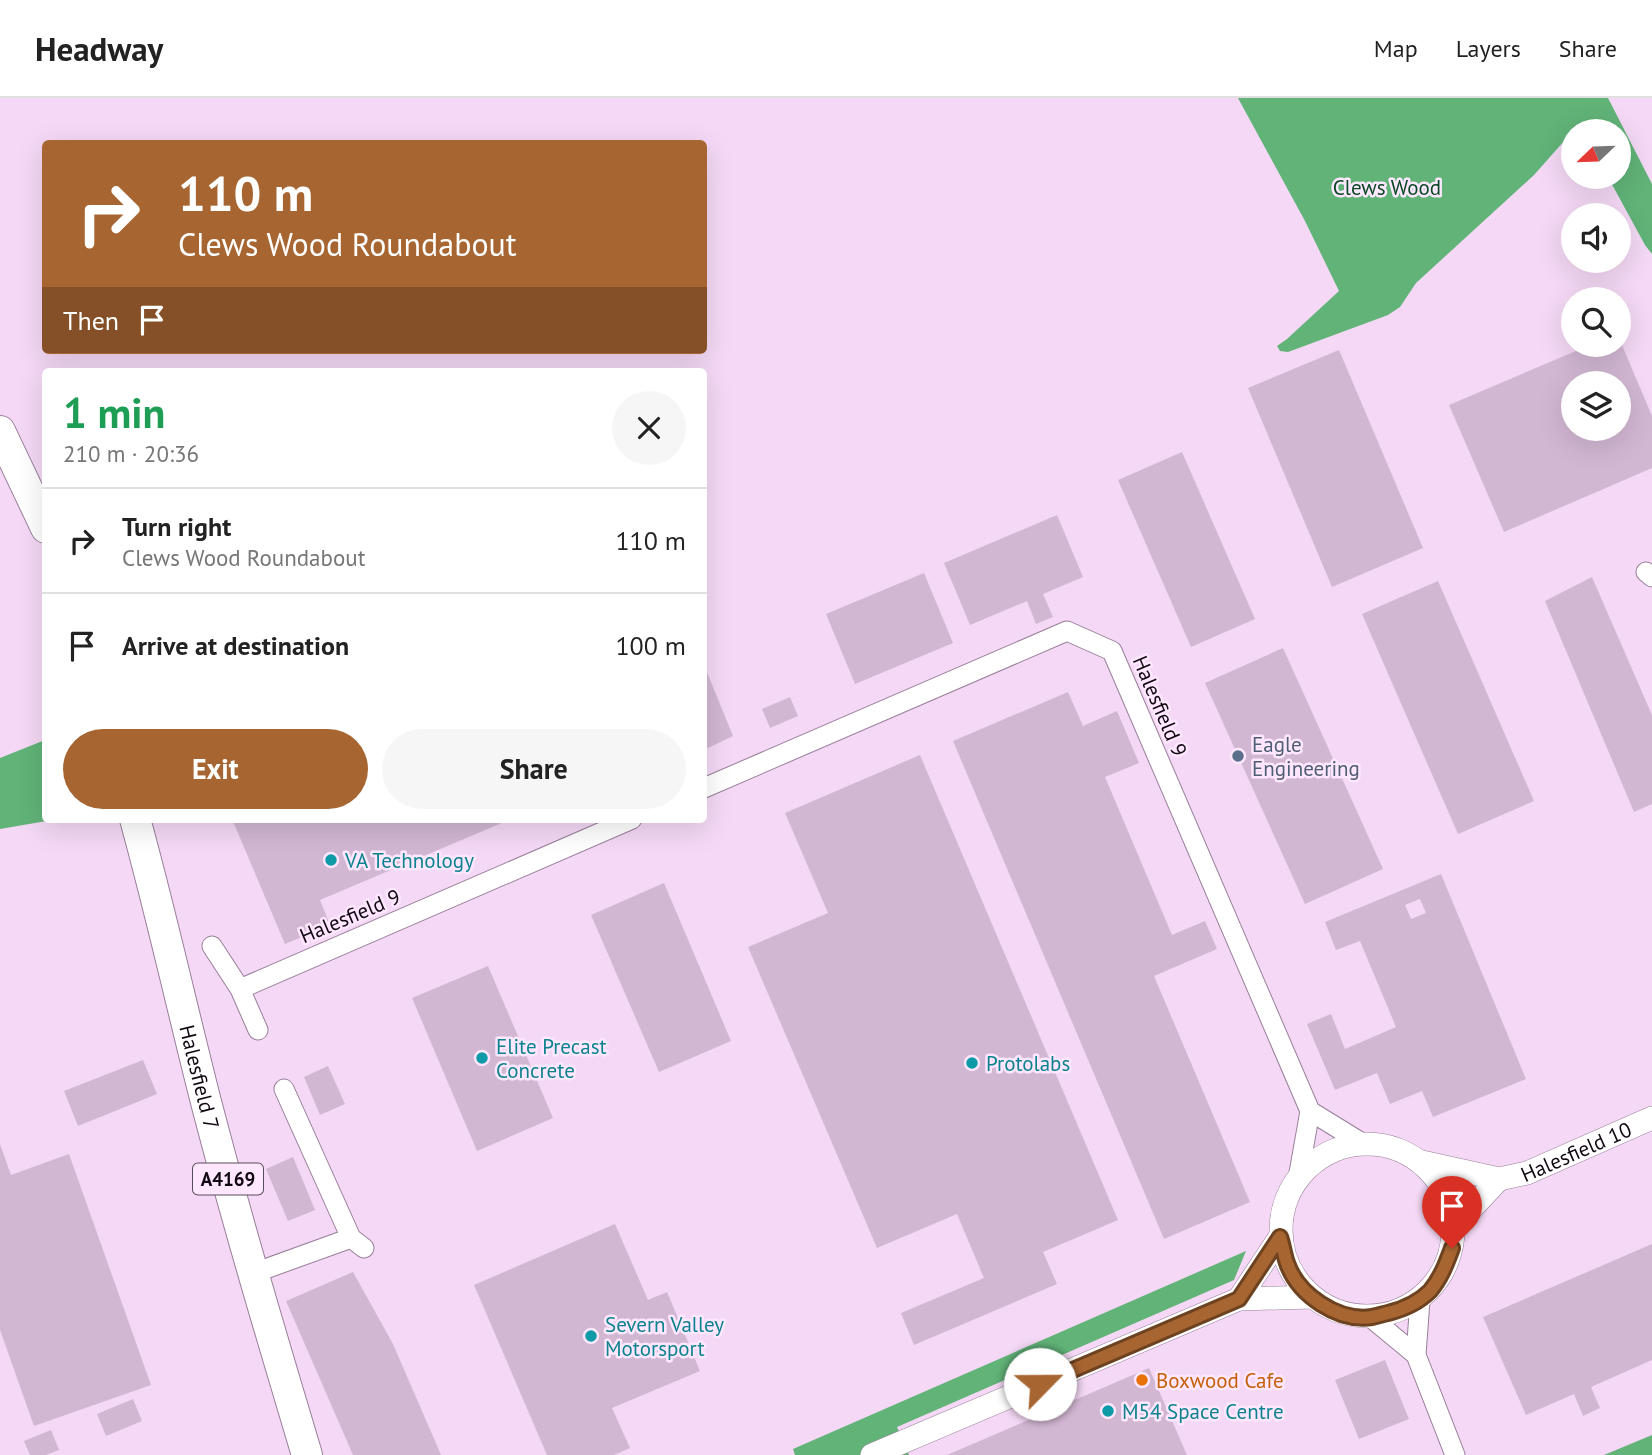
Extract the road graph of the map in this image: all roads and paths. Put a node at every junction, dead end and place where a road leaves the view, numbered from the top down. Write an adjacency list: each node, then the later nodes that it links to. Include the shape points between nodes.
1 (0, 432): 2 (main road)
2 (42, 519)
3 (707, 787): 10 (street, Halesfield 9, via 1067,631 1112,651)
4 (136, 823): 18 (main road, Halesfield 7 / A4169)
5 (623, 823): 7 (street, Halesfield 9)
6 (212, 946): 7 (street)
7 (240, 989): 8 (street)
8 (258, 1030)
9 (284, 1089): 18 (street, via 357,1243)
10 (1310, 1111): 12 (street); 14 (street)
11 (1652, 1118): 15 (street, Halesfield 10, via 1527,1173)
12 (1362, 1143): 13 (street, via 1397,1148); 14 (street, via 1332,1151)
13 (1422, 1162): 15 (street, Halesfield 10); 16 (street, via 1450,1202)
14 (1299, 1173): 17 (street, via 1288,1194)
15 (1499, 1179): 16 (street, Halesfield 10)
16 (1454, 1227): 21 (street, via 1442,1275)
17 (1280, 1237): 19 (street, via 1287,1265); 20 (street)
18 (254, 1273): 24 (main road, Halesfield 7 / A4169)
19 (1312, 1297): 20 (street); 22 (street, via 1346,1315)
20 (1239, 1299): 25 (street)
21 (1420, 1300): 22 (street); 23 (street)
22 (1370, 1317): 23 (street)
23 (1416, 1355): 26 (street)
24 (307, 1455)
25 (872, 1455)
26 (1455, 1455)

